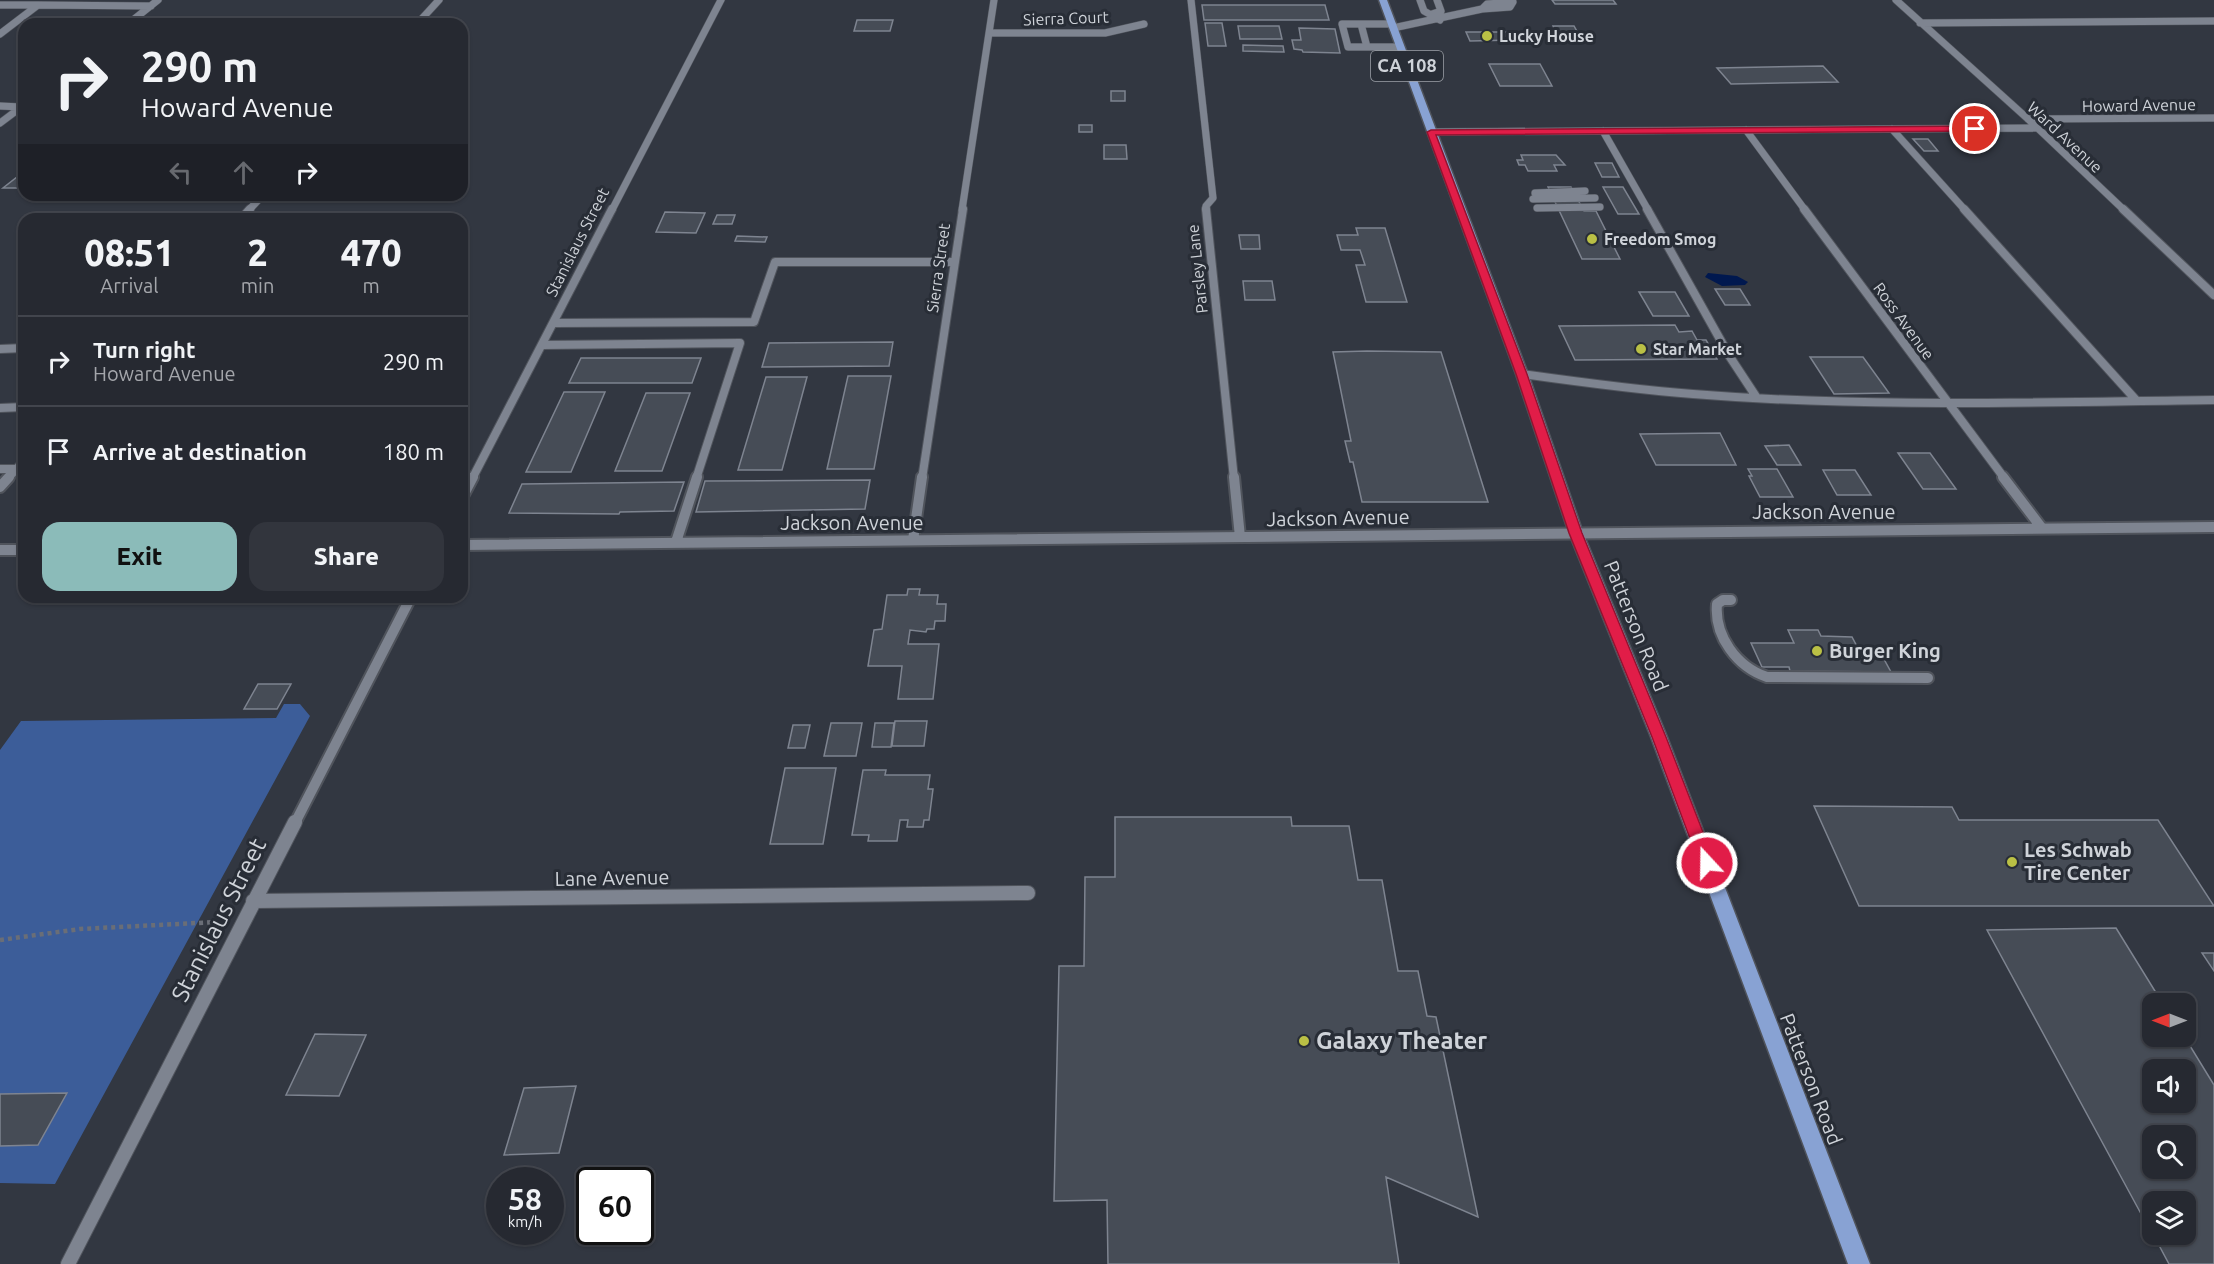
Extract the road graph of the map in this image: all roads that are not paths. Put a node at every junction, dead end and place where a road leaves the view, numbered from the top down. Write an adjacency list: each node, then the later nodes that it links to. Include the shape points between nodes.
1 (158, 0): 13 (street)
2 (439, 0): 17 (street)
3 (721, 0): 48 (street, Stanislaus Street)
4 (994, 0): 25 (street, Sierra Street)
5 (1191, 0): 66 (street, Parsley Lane, via 1213,198 1206,206)
6 (1383, 0): 24 (main road, Patterson Road / CA 108)
7 (1420, 0): 14 (street, via 1424,10)
8 (1437, 0): 14 (street, via 1441,11)
9 (1896, 0): 21 (street, Ward Avenue)
10 (1513, 1): 19 (street, via 1510,7 1482,9)
11 (0, 5): 12 (street)
12 (38, 5): 13 (street); 15 (street)
13 (151, 6): 16 (street)
14 (1432, 14): 19 (street)
15 (21, 18)
16 (136, 18)
17 (422, 18)
18 (18, 20): 26 (street)
19 (1440, 20): 24 (street)
20 (2214, 21): 21 (street)
21 (1920, 23): 33 (street, Ward Avenue)
22 (1144, 24): 25 (street, Sierra Court, via 1105,33)
23 (1361, 24): 24 (street); 27 (street); 27 (street, via 1342,24 1348,47)
24 (1392, 26): 28 (main road, Patterson Road / CA 108)
25 (989, 33): 46 (street, Sierra Street)
26 (0, 34)
27 (1367, 47): 28 (street)
28 (1400, 47): 39 (main road, Patterson Road / CA 108)
29 (0, 106): 30 (street)
30 (18, 106)
31 (18, 110): 34 (street)
32 (2214, 118): 33 (street, Howard Avenue)
33 (2028, 119): 35 (street, Ward Avenue)
34 (0, 123)
35 (2037, 128): 36 (street); 47 (street, Ward Avenue)
36 (1892, 129): 37 (street); 54 (street)
37 (1746, 130): 38 (street); 56 (street, Ross Avenue)
38 (1603, 131): 39 (street); 53 (street)
39 (1431, 132): 52 (main road, Patterson Road / CA 108)
40 (1593, 195): 41 (street)
41 (1532, 196)
42 (258, 201): 45 (street)
43 (1600, 207): 44 (street)
44 (1537, 208)
45 (246, 213)
46 (953, 262): 48 (street, via 775,262 754,322); 67 (street, Sierra Street)
47 (2214, 295)
48 (554, 323): 49 (street, Stanislaus Street)
49 (542, 345): 61 (street, Stanislaus Street); 68 (street, via 740,343)
50 (18, 348): 51 (street)
51 (0, 349)
52 (1522, 374): 53 (street); 65 (main road, Patterson Road / CA 108)
53 (1757, 398): 56 (street)
54 (2136, 400): 55 (street); 56 (street)
55 (2214, 400)
56 (1947, 403): 63 (street, Ross Avenue)
57 (18, 407): 58 (street)
58 (0, 408)
59 (0, 469): 60 (street)
60 (16, 469): 62 (street)
61 (468, 487)
62 (0, 488)
63 (2041, 527): 64 (street, Jackson Avenue); 65 (street, Jackson Avenue)
64 (2214, 527)
65 (1576, 533): 66 (street, Jackson Avenue); 78 (main road, Patterson Road / CA 108, via 1659,737)
66 (1240, 537): 67 (street, Jackson Avenue)
67 (913, 540): 68 (street, Jackson Avenue)
68 (676, 542): 69 (street, Jackson Avenue)
69 (468, 545)
70 (0, 550): 71 (street)
71 (18, 550)
72 (1731, 600): 74 (street, via 1717,604 1717,619 1739,662 1757,674)
73 (408, 603): 76 (street, Stanislaus Street)
74 (1928, 678)
75 (1028, 893): 76 (street, Lane Avenue)
76 (253, 901): 77 (street, Stanislaus Street)
77 (68, 1264)
78 (1859, 1264)

